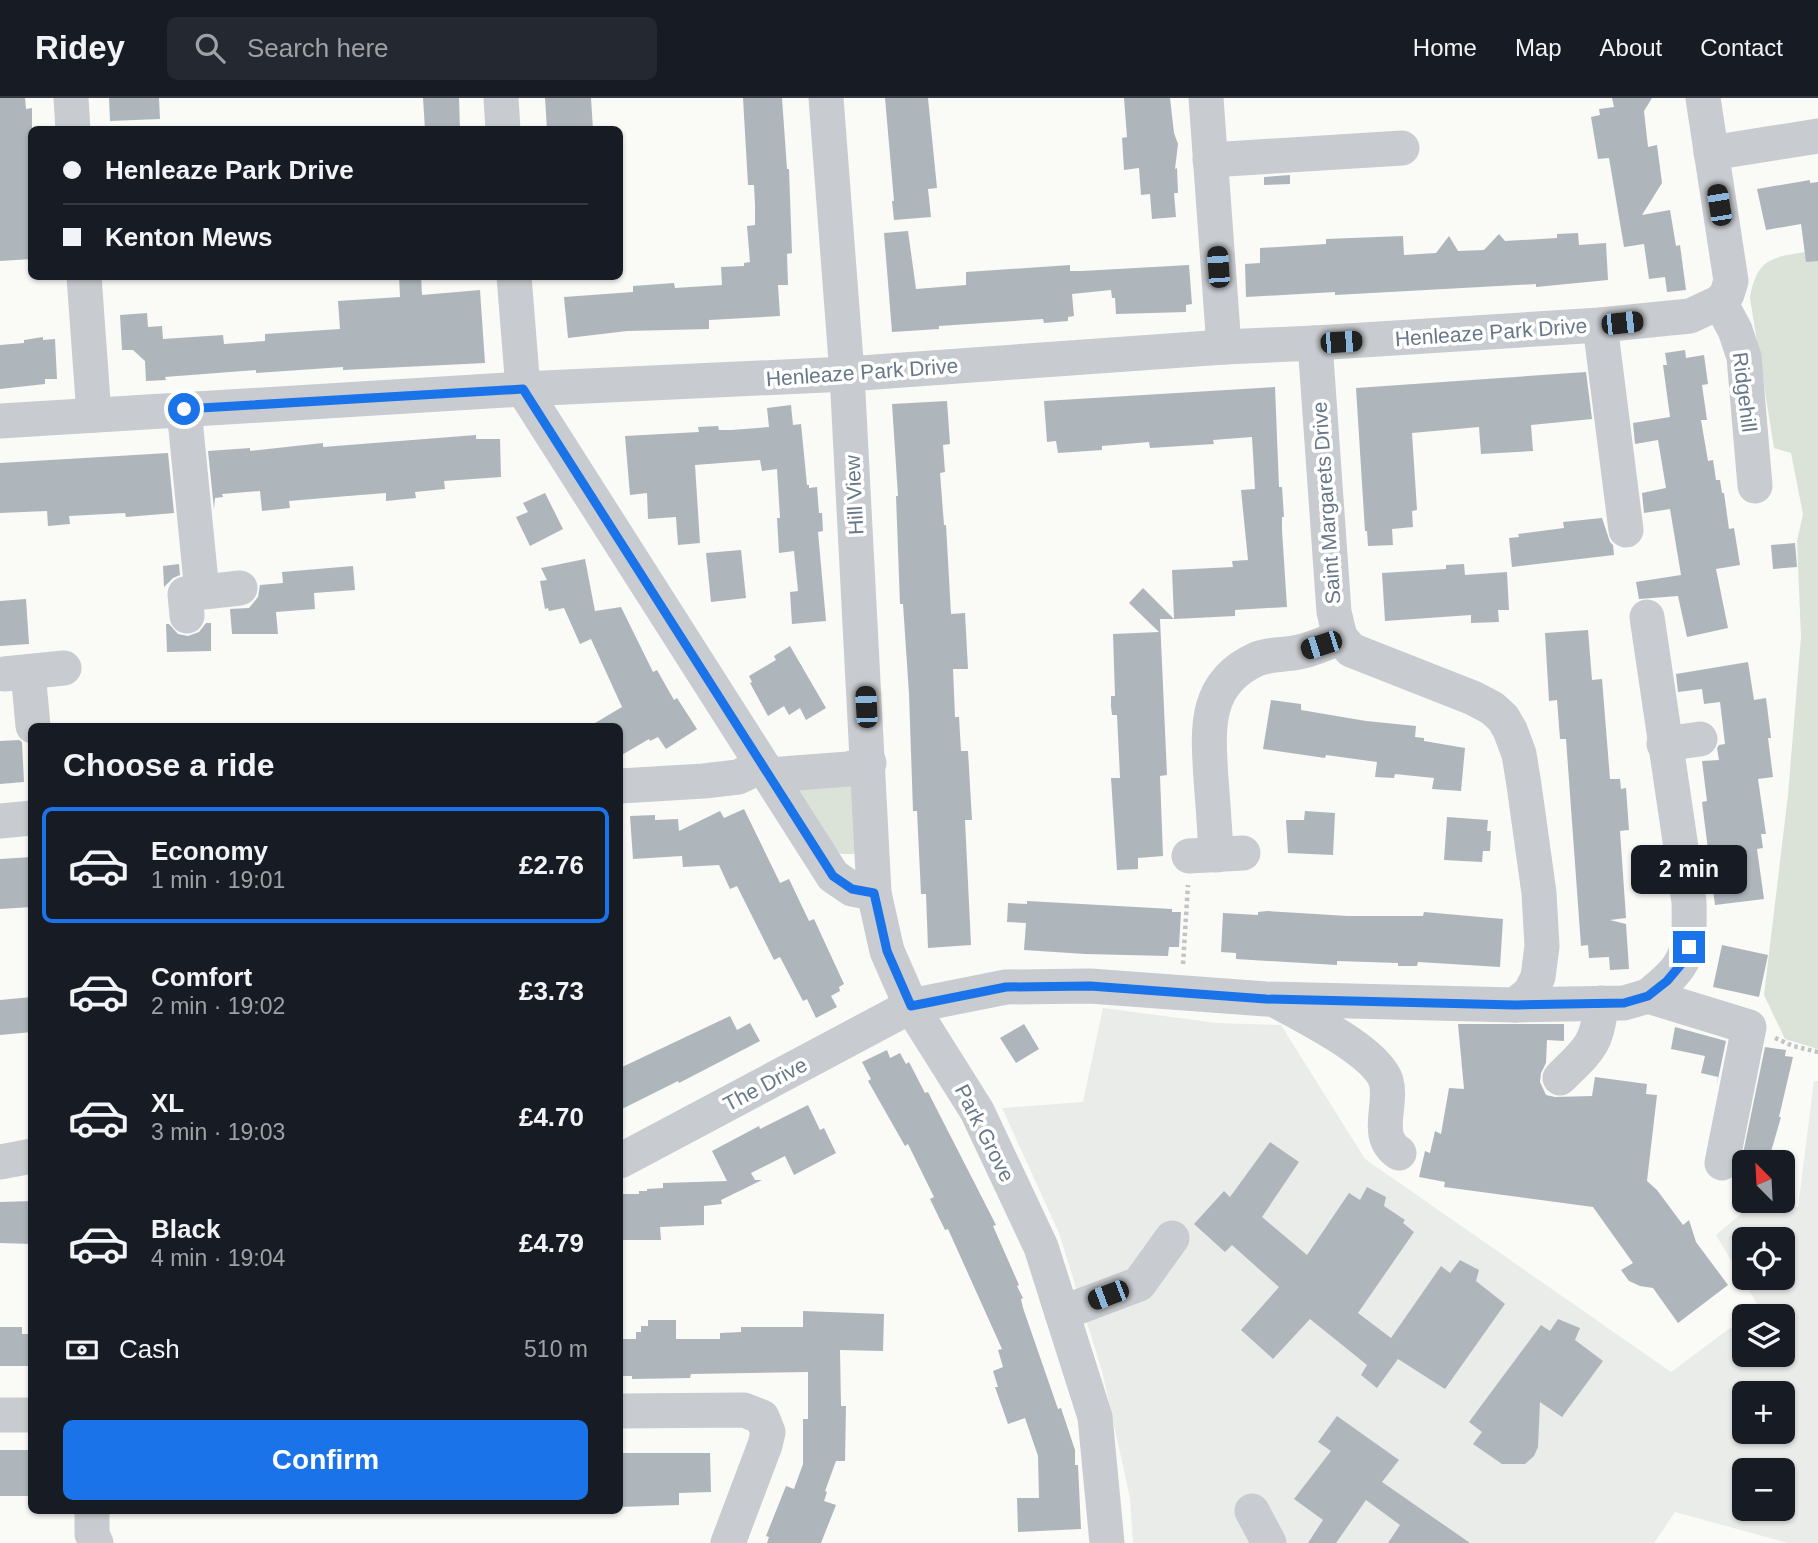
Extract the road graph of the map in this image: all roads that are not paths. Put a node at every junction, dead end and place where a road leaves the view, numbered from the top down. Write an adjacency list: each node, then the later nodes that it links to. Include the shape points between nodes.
1 (71, 98): 6 (street)
2 (501, 98): 7 (street)
3 (826, 98): 18 (street, Hill View)
4 (1206, 98): 11 (street)
5 (1703, 98): 10 (street)
6 (73, 126)
7 (503, 126)
8 (1818, 136): 10 (street)
9 (1402, 148): 11 (street)
10 (1711, 153): 14 (street, via 1731,281)
11 (1210, 160): 17 (street)
12 (84, 280): 21 (street)
13 (514, 280): 19 (street)
14 (1720, 302): 15 (street, Henleaze Park Drive, via 1690,316); 23 (street, Ridgehill, via 1744,357)
15 (1600, 325): 16 (street, Henleaze Park Drive); 24 (street)
16 (1315, 343): 17 (street, Henleaze Park Drive); 27 (street, Saint Margarets Drive, via 1334,612)
17 (1224, 346): 18 (street, Henleaze Park Drive)
18 (847, 374): 19 (street, Henleaze Park Drive); 32 (street, Hill View)
19 (523, 389): 20 (street, Henleaze Park Drive); 33 (street)
20 (184, 409): 21 (street, Henleaze Park Drive); 25 (street, via 195,604)
21 (94, 415): 22 (street, Henleaze Park Drive)
22 (0, 421)
23 (1755, 486)
24 (1628, 516)
25 (240, 588)
26 (1647, 617): 31 (street)
27 (1340, 637): 37 (street, via 1302,652 1250,662 1240,667 1217,696 1208,739); 42 (street, via 1351,650 1492,708 1510,730 1524,785 1542,946 1538,977 1530,993)
28 (64, 668): 29 (street, via 16,673)
29 (32, 723)
30 (1700, 739): 31 (street)
31 (1664, 744): 39 (street, via 1690,933 1683,962)
32 (869, 763): 33 (street, via 848,769); 38 (street, Hill View)
33 (765, 771): 34 (street, via 704,781); 38 (street, via 833,876 852,889)
34 (623, 786)
35 (28, 818): 36 (street)
36 (0, 821)
37 (1216, 855)
38 (874, 893): 43 (street, Park Grove, via 887,951)
39 (1648, 996): 41 (street, The Drive); 49 (street, via 1749,1027)
40 (1274, 999): 42 (street, The Drive); 43 (street, The Drive, via 1090,986 1006,987); 45 (street, via 1372,1060 1386,1081 1386,1138)
41 (1601, 1003): 42 (street, The Drive); 44 (street, via 1597,1035)
42 (1515, 1005)
43 (911, 1006): 47 (street, The Drive); 51 (street, Park Grove, via 977,1111 1041,1247)
44 (1560, 1078)
45 (1399, 1153)
46 (28, 1157): 48 (street)
47 (623, 1159)
48 (0, 1162)
49 (1722, 1163)
50 (1172, 1238): 51 (street, via 1139,1283)
51 (1062, 1313): 59 (street, Park Grove, via 1095,1417)
52 (623, 1411): 58 (street, via 744,1410 762,1417 768,1432 765,1445)
53 (0, 1415): 54 (street)
54 (28, 1415)
55 (1252, 1511): 60 (street)
56 (92, 1514): 57 (street)
57 (96, 1543)
58 (728, 1543)
59 (1107, 1543)
60 (1269, 1543)

